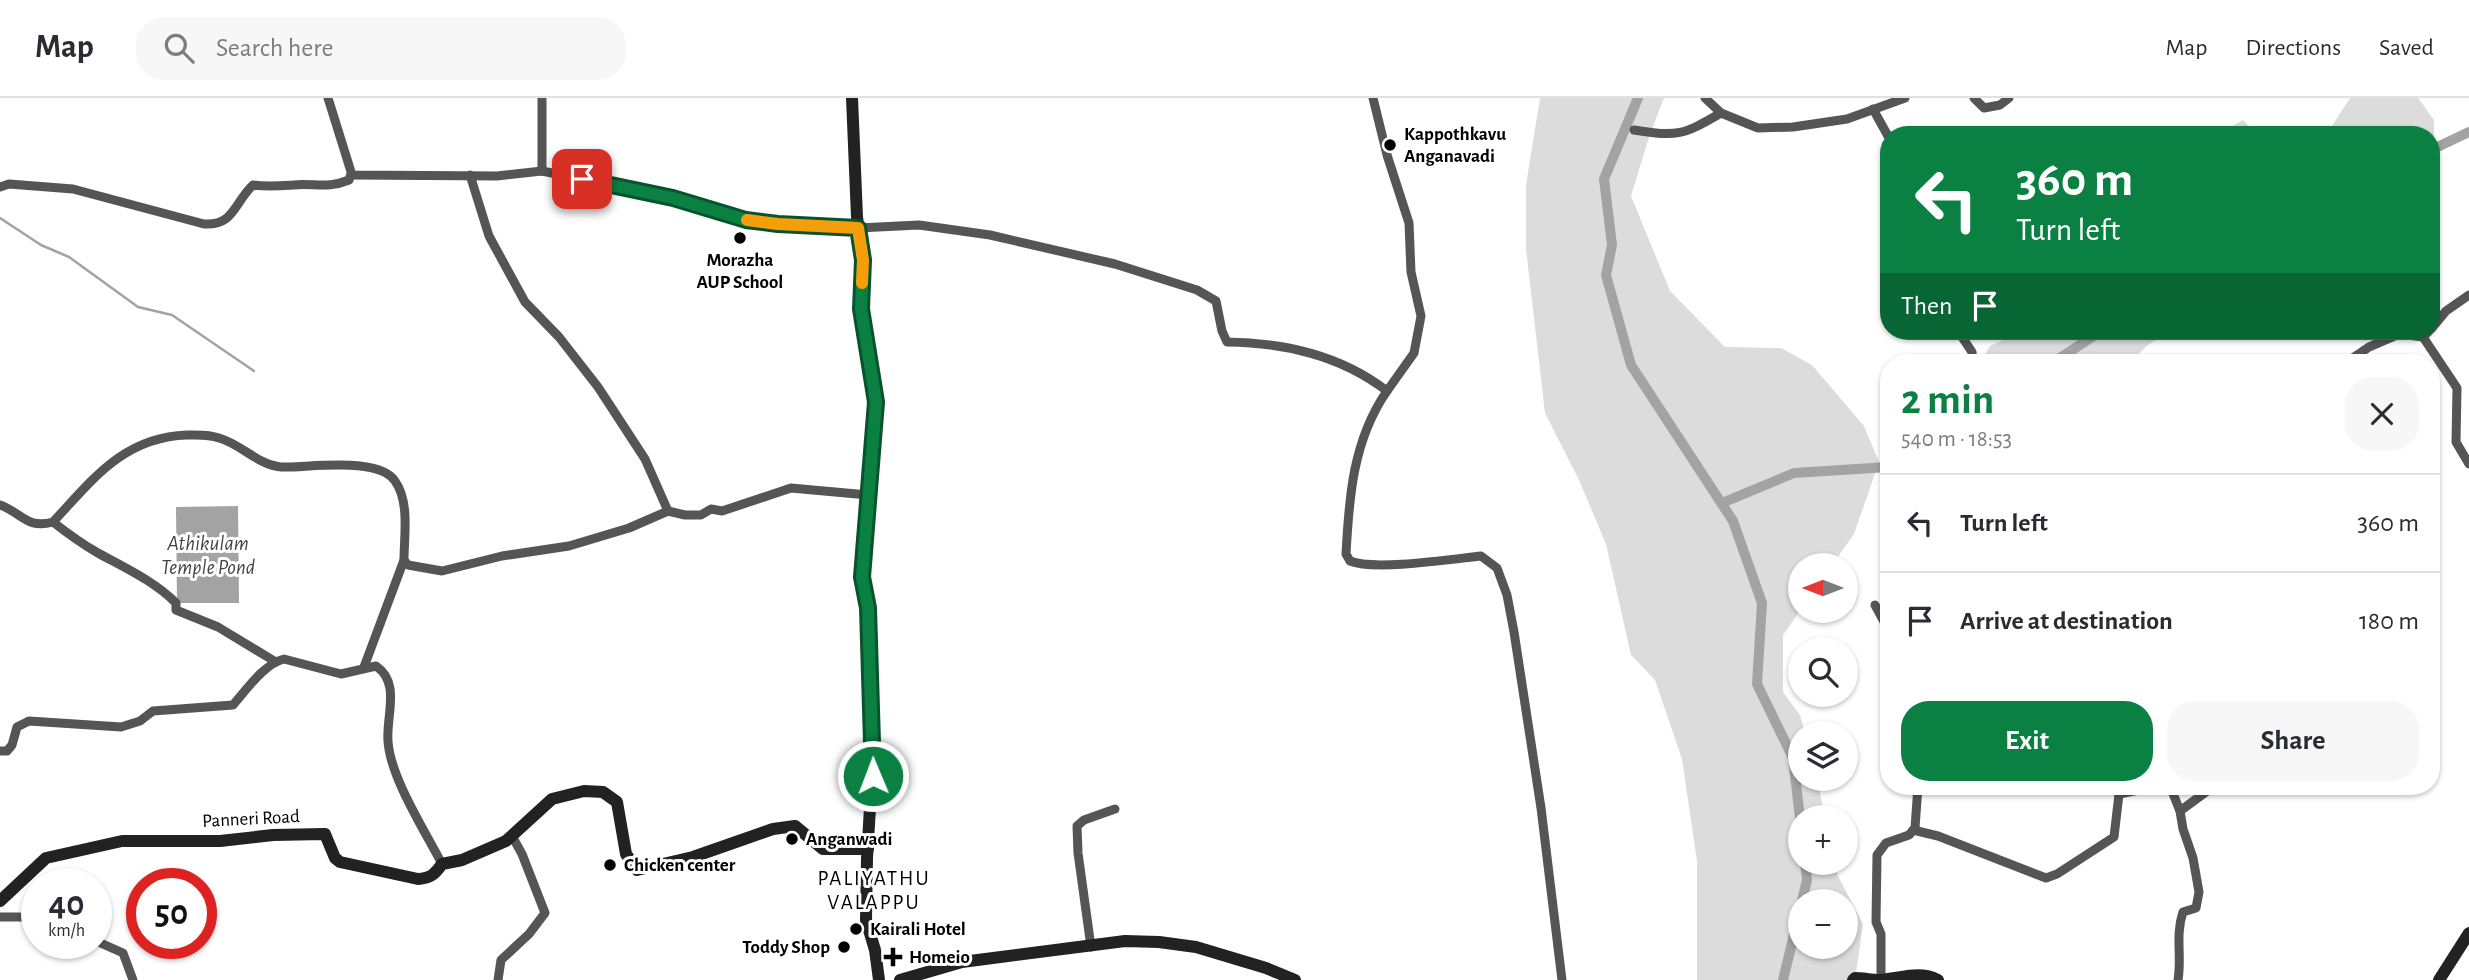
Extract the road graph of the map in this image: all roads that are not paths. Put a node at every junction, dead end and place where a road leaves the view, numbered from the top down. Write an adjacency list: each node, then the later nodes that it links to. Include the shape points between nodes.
1 (328, 98): 14 (street)
2 (542, 98): 13 (street)
3 (852, 98): 17 (main road)
4 (1373, 98): 23 (street, via 1409,223 1411,272 1421,316 1414,353)
5 (1705, 98): 10 (street)
6 (1905, 98): 9 (street)
7 (1974, 98): 8 (street, via 1984,108)
8 (2009, 98)
9 (1873, 109): 10 (street, via 1847,119 1758,128); 11 (street)
10 (1721, 113): 12 (street, via 1688,132)
11 (1882, 126)
12 (1634, 130)
13 (542, 172): 15 (street); 17 (street, via 673,198 746,220)
14 (351, 174): 15 (street); 16 (street, via 349,180 334,186 253,185 230,218 217,225 73,189)
15 (470, 175): 27 (street, via 489,236 525,302 598,387 645,459)
16 (0, 187)
17 (858, 228): 23 (street, via 919,225 990,235 1164,279 1216,301 1227,342 1293,347 1336,362); 25 (main road, via 863,260 861,309 876,402)
18 (2469, 295): 19 (street)
19 (2440, 318)
20 (2385, 340): 21 (street)
21 (2359, 354)
22 (2440, 355): 24 (street, via 2457,388 2456,442)
23 (1387, 391): 57 (street, via 1359,449 1346,554 1350,561 1368,564 1481,556 1497,568 1518,656)
24 (2469, 464)
25 (868, 495): 27 (street, via 791,488 701,515); 43 (main road, via 862,577 868,608 873,757)
26 (0, 505): 28 (street, via 39,525)
27 (668, 510): 29 (street, via 569,547 502,556 442,571 408,565)
28 (52, 522): 29 (street, via 131,448 166,436 206,435 280,467 349,465 387,474 402,500); 32 (street, via 144,578 176,603 176,610 218,626)
29 (404, 560): 33 (street)
30 (1875, 605): 31 (street)
31 (1880, 614)
32 (276, 663): 33 (street, via 284,659 341,674); 34 (street, via 233,705 152,711 140,722 121,727 29,721 17,727 7,751)
33 (364, 667): 44 (street, via 376,666 391,682 390,757)
34 (0, 751)
35 (1917, 795): 41 (street)
36 (2119, 795): 41 (street, via 2113,838 2046,878)
37 (2174, 795): 40 (street)
38 (2202, 795): 40 (street)
39 (1115, 809): 49 (street, via 1077,826)
40 (2180, 811): 61 (street, via 2199,892 2196,908 2183,912 2180,921)
41 (1913, 830): 59 (street, via 1886,843 1877,855)
42 (512, 836): 43 (main road, Panneri Road, via 552,799 584,791 603,792 617,802 626,854 637,870 795,826 823,849); 44 (main road, Panneri Road, via 481,853); 53 (street, via 545,913 501,960)
43 (868, 849): 54 (main road, via 866,920)
44 (442, 864): 45 (main road, Panneri Road, via 434,875 418,879 340,862 325,834 122,841 46,858)
45 (0, 901)
46 (0, 917): 47 (street)
47 (21, 917)
48 (2469, 933): 51 (main road)
49 (1091, 947): 55 (main road, via 962,962); 56 (main road, via 1125,941 1196,947)
50 (112, 948): 52 (street, via 123,953)
51 (2445, 977)
52 (133, 980)
53 (498, 980)
54 (879, 980)
55 (900, 980)
56 (1295, 980)
57 (1562, 980)
58 (1853, 980): 59 (main road)
59 (1881, 980): 60 (main road, via 1909,975)
60 (1938, 980)
61 (2178, 980)

